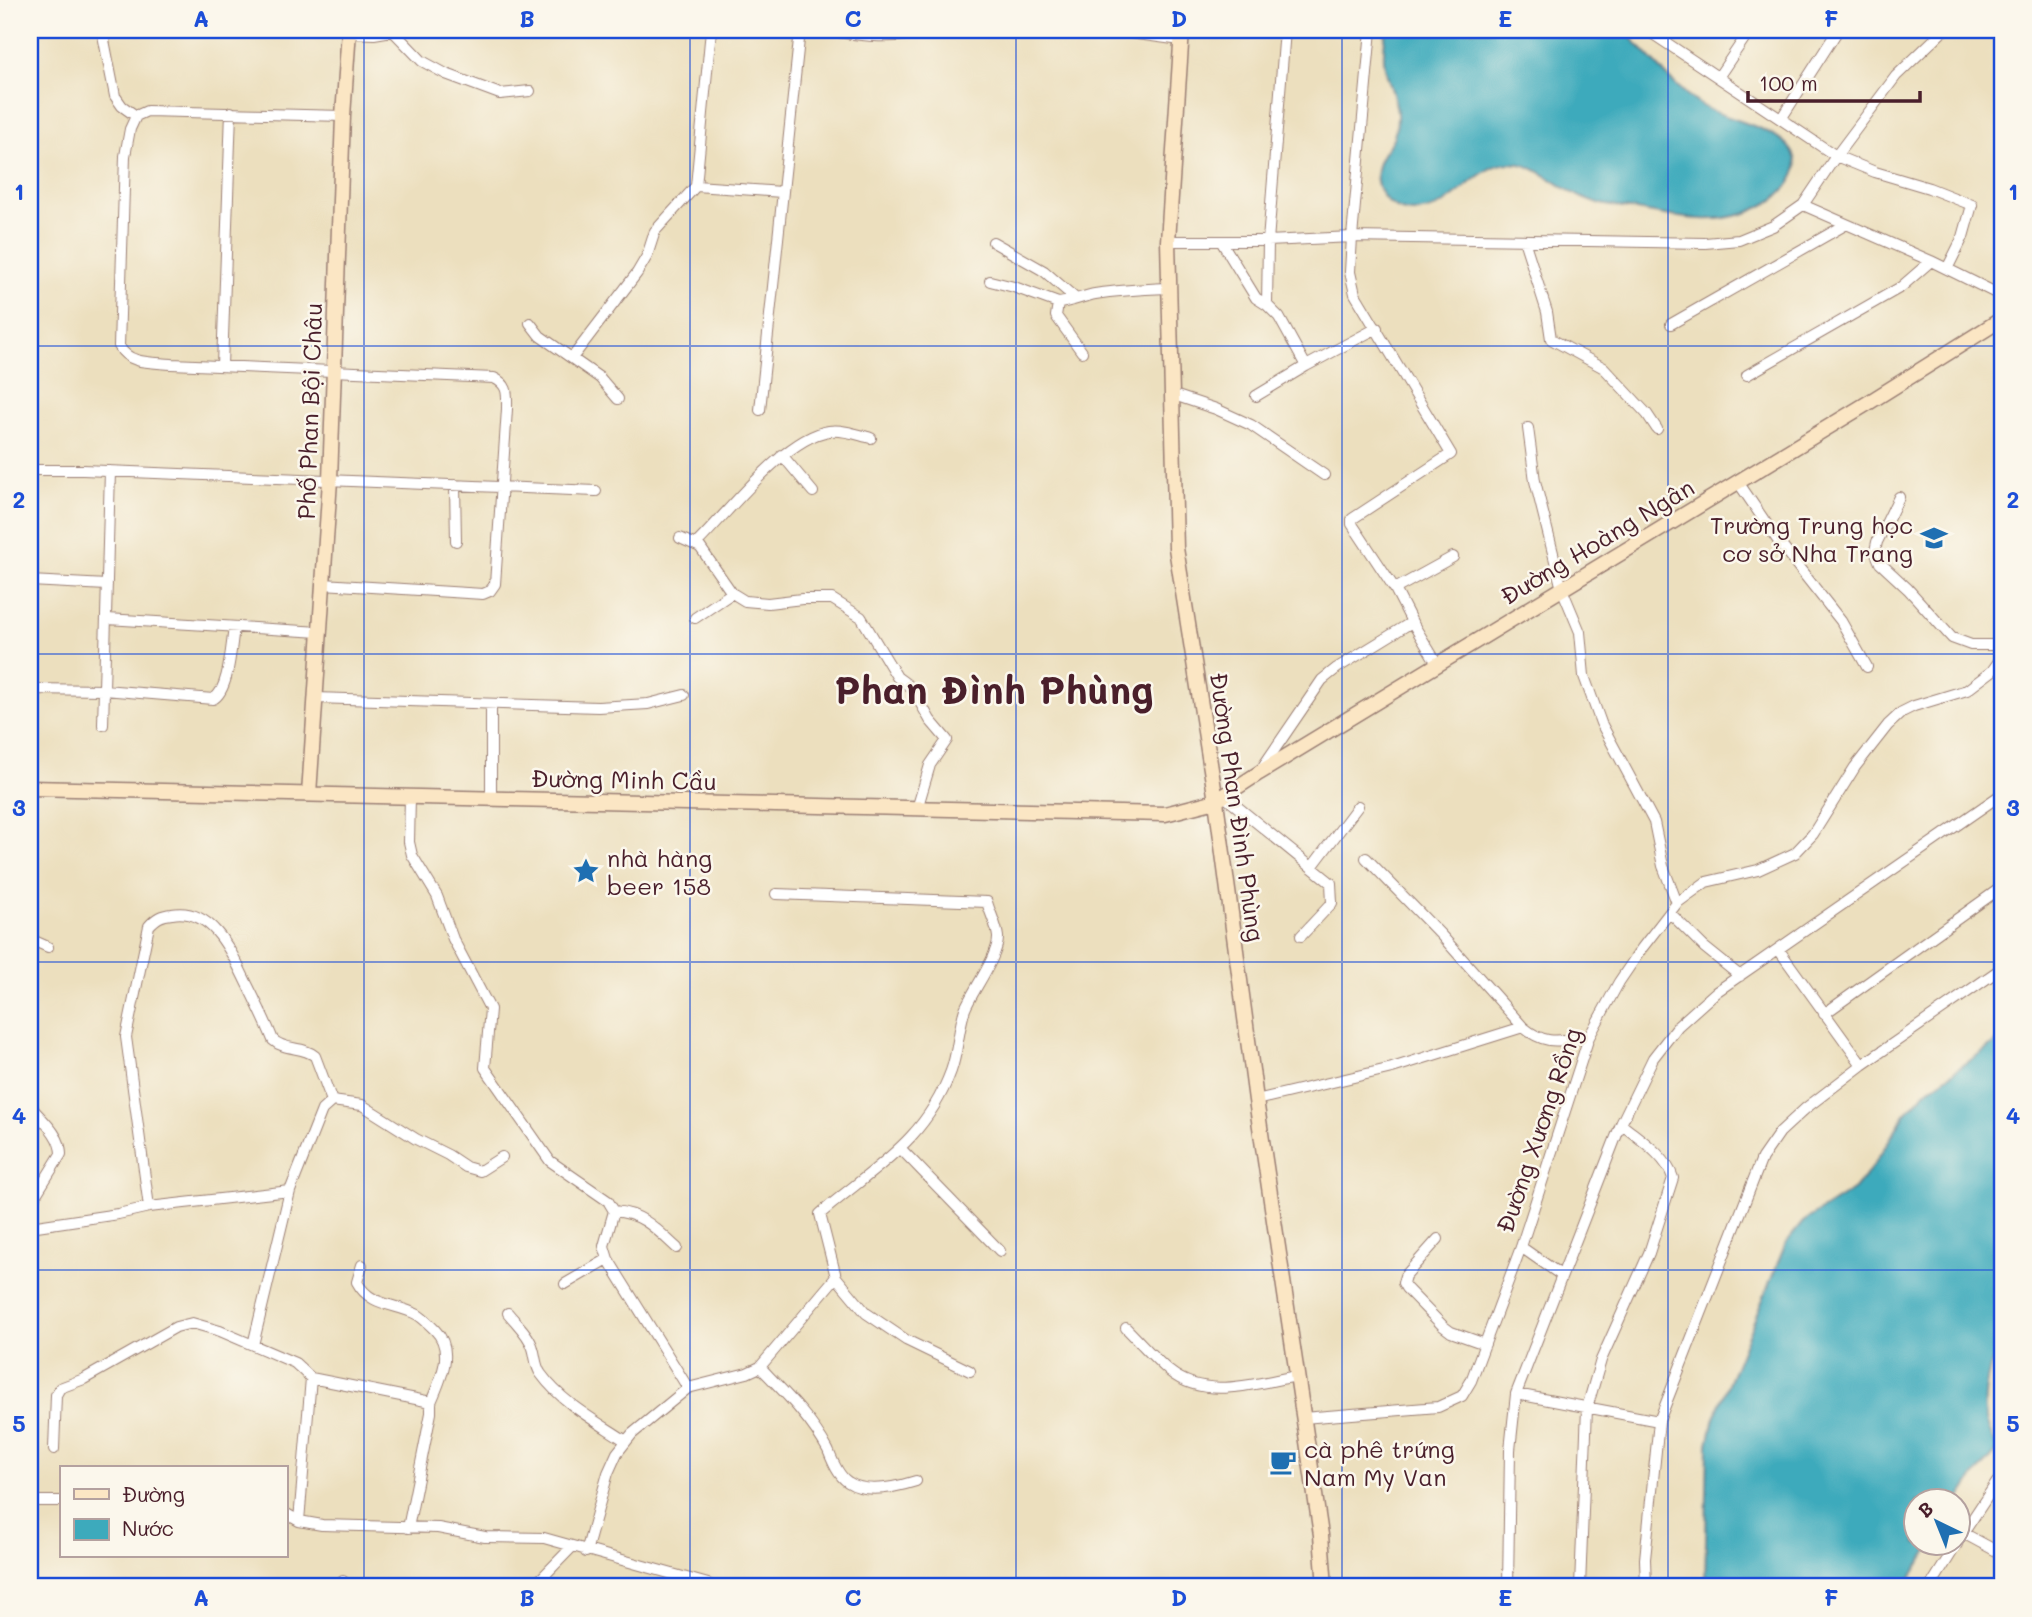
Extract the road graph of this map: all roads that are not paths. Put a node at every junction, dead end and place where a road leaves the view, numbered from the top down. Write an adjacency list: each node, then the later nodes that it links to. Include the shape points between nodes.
1 (102, 30): 22 (street, via 115,96)
2 (711, 30): 25 (street)
3 (800, 30): 26 (street)
4 (823, 30): 14 (street)
5 (925, 30): 14 (street)
6 (1108, 30): 17 (street)
7 (1285, 30): 33 (street)
8 (1371, 30): 29 (street)
9 (1647, 30): 15 (street)
10 (1750, 30): 18 (street)
11 (1838, 30): 23 (street)
12 (349, 31): 13 (street); 21 (street, Phố Phan Bội Châu)
13 (396, 31): 19 (street, via 422,61 446,74 500,94)
14 (892, 33)
15 (1660, 33): 18 (street)
16 (1941, 33): 24 (street, via 1896,76)
17 (1181, 35): 31 (street, Đường Phan Đình Phùng)
18 (1719, 76): 23 (street)
19 (530, 91)
20 (231, 113): 21 (street); 22 (street, via 147,111); 49 (street)
21 (342, 116): 51 (street, Phố Phan Bội Châu)
22 (136, 117): 49 (street, via 125,156 119,346 126,357 136,361)
23 (1781, 120): 24 (street)
24 (1836, 156): 27 (street); 36 (street, via 1972,205)
25 (695, 186): 26 (street); 48 (street, via 655,232 637,273)
26 (782, 192): 56 (street)
27 (1803, 205): 28 (street); 30 (street, via 1773,226 1739,240)
28 (1845, 225): 35 (street); 45 (street)
29 (1352, 237): 30 (street); 33 (street); 46 (street, via 1352,283)
30 (1524, 240): 58 (street, via 1551,339 1604,368)
31 (1168, 241): 32 (street); 38 (street, Đường Phan Đình Phùng)
32 (1221, 241): 33 (street); 42 (street, via 1256,298)
33 (1268, 241): 42 (street)
34 (993, 242): 40 (street, via 1044,271)
35 (1931, 261): 36 (street); 52 (street, via 1901,286)
36 (1947, 269): 39 (street)
37 (990, 281): 41 (street)
38 (1168, 288): 40 (street); 53 (street, Đường Phan Đình Phùng)
39 (2002, 296)
40 (1075, 298): 41 (street)
41 (1058, 303): 47 (street, via 1056,316)
42 (1267, 305): 50 (street, via 1279,317)
43 (2002, 319): 65 (street, Đường Hoàng Ngân)
44 (530, 323): 48 (street, via 540,336)
45 (1671, 324)
46 (1377, 328): 50 (street); 78 (street, via 1451,454 1352,519)
47 (1082, 352)
48 (572, 358): 55 (street, via 600,378)
49 (222, 366): 51 (street)
50 (1306, 366): 54 (street)
51 (335, 372): 64 (street, Phố Phan Bội Châu); 67 (street, via 494,378 502,382 508,391)
52 (1746, 375)
53 (1171, 394): 63 (street, via 1251,425); 102 (street, Đường Phan Đình Phùng, via 1176,548)
54 (1256, 396)
55 (618, 399)
56 (760, 410)
57 (1528, 428): 79 (street, via 1535,481)
58 (1657, 429)
59 (872, 438): 60 (street, via 832,431 817,434)
60 (782, 455): 69 (street); 73 (street)
61 (30, 470): 62 (street)
62 (110, 471): 64 (street); 77 (street)
63 (1324, 475)
64 (330, 480): 66 (street); 76 (street, Phố Phan Bội Châu)
65 (1738, 482): 79 (street, Đường Hoàng Ngân); 89 (street, via 1841,621)
66 (455, 485): 67 (street); 72 (street)
67 (501, 487): 68 (street); 76 (street, via 495,584 486,593)
68 (596, 491)
69 (813, 492)
70 (1899, 497): 86 (street, via 1877,542 1880,563 1952,638 1971,645)
71 (680, 538): 73 (street)
72 (456, 541)
73 (696, 544): 80 (street)
74 (1453, 557): 78 (street)
75 (30, 581): 77 (street)
76 (323, 584): 85 (street, Phố Phan Bội Châu)
77 (107, 585): 82 (street)
78 (1395, 589): 83 (street)
79 (1562, 589): 88 (street, Đường Hoàng Ngân); 109 (street, via 1577,620 1584,676 1595,708 1654,822 1663,866)
80 (732, 593): 81 (street); 104 (street, via 753,603 832,599 861,617 897,677 912,688 947,740 930,765)
81 (695, 618)
82 (107, 619): 84 (street); 91 (street)
83 (1412, 622): 88 (street); 96 (street, via 1322,680)
84 (234, 628): 85 (street); 91 (street, via 224,688 217,697)
85 (320, 632): 93 (street, Phố Phan Bội Châu)
86 (2002, 645)
87 (2002, 657): 109 (street, Đường Xương Rồng, via 1967,690 1914,706 1888,725 1813,834 1794,853 1758,870 1706,882)
88 (1438, 664): 96 (street, Đường Hoàng Ngân)
89 (1867, 667)
90 (30, 689): 91 (street)
91 (104, 690): 95 (street)
92 (684, 695): 94 (street, via 649,704)
93 (315, 698): 94 (street); 98 (street, Phố Phan Bội Châu)
94 (491, 705): 101 (street)
95 (103, 725)
96 (1259, 773): 102 (street, Đường Hoàng Ngân)
97 (30, 788): 98 (street, Đường Minh Cầu)
98 (309, 794): 100 (street, Đường Minh Cầu)
99 (2002, 794): 114 (street)
100 (410, 797): 101 (street, Đường Minh Cầu); 129 (street, via 412,855 437,896 453,939 490,1009 485,1068 550,1161 608,1201)
101 (491, 799): 104 (street, Đường Minh Cầu)
102 (1220, 799): 104 (street, Đường Minh Cầu, via 1165,814); 106 (street); 121 (street, Đường Phan Đình Phùng)
103 (1358, 806): 106 (street)
104 (918, 809)
105 (1366, 858): 118 (street)
106 (1312, 867): 111 (street, via 1331,883 1332,903)
107 (2002, 887): 117 (street)
108 (776, 894): 125 (street, via 987,902 998,937 995,954 966,1007 951,1070 934,1107)
109 (1678, 903): 110 (street, Đường Xương Rồng)
110 (1670, 913): 116 (street); 119 (street, Đường Xương Rồng, via 1619,982)
111 (1301, 936)
112 (30, 939): 113 (street)
113 (48, 947)
114 (1779, 950): 116 (street); 117 (street)
115 (2002, 968): 120 (street)
116 (1740, 976): 124 (street, via 1716,992 1664,1042)
117 (1824, 1014): 120 (street)
118 (1524, 1027): 119 (street, via 1547,1041); 121 (street, via 1392,1068)
119 (1589, 1037): 133 (street, Đường Xương Rồng)
120 (1862, 1065): 154 (street, via 1780,1132 1762,1157)
121 (1256, 1100): 147 (street, Đường Phan Đình Phùng)
122 (332, 1101): 126 (street, via 362,1105 472,1170 480,1171); 127 (street, via 322,1110); 128 (street, via 315,1056 273,1040 228,945 209,924 179,912 156,918 149,926 126,1037)
123 (30, 1106): 130 (street, via 61,1145 61,1154 35,1196)
124 (1621, 1124): 138 (street); 152 (street, via 1650,1147 1674,1178 1649,1252 1601,1360)
125 (901, 1149): 135 (street); 139 (street, via 820,1214)
126 (502, 1157)
127 (290, 1191): 128 (street); 144 (street)
128 (149, 1206): 131 (street)
129 (614, 1211): 134 (street, via 648,1221); 136 (street, via 604,1246)
130 (30, 1214)
131 (30, 1227)
132 (1438, 1239): 143 (street, via 1403,1283 1451,1332)
133 (1521, 1247): 138 (street); 143 (street, Đường Xương Rồng)
134 (677, 1248)
135 (1000, 1251)
136 (608, 1259): 140 (street); 149 (street)
137 (362, 1265): 151 (street, via 358,1282 362,1291 377,1302 420,1316 444,1341 442,1378)
138 (1561, 1275): 150 (street)
139 (836, 1277): 145 (street); 146 (street, via 866,1313 906,1340)
140 (565, 1284)
141 (508, 1313): 155 (street, via 526,1335 538,1371 551,1386)
142 (1126, 1328): 147 (street, via 1170,1372 1205,1387)
143 (1485, 1344): 153 (street, Đường Xương Rồng, via 1462,1396 1438,1407)
144 (253, 1345): 148 (street, via 295,1363); 156 (street, via 192,1323 176,1327 60,1388)
145 (761, 1367): 149 (street); 158 (street, via 801,1410 845,1480 878,1487)
146 (970, 1371)
147 (1297, 1376): 153 (street, Đường Phan Đình Phùng)
148 (312, 1378): 151 (street); 162 (street)
149 (688, 1388): 155 (street)
150 (1516, 1394): 152 (street); 173 (street, via 1510,1450)
151 (431, 1402): 164 (street)
152 (1587, 1408): 154 (street); 174 (street)
153 (1303, 1418): 172 (street, Đường Phan Đình Phùng)
154 (1659, 1421): 175 (street)
155 (626, 1441): 167 (street, via 608,1473)
156 (54, 1449)
157 (2002, 1480): 163 (street)
158 (916, 1481)
159 (30, 1501): 160 (street)
160 (60, 1501)
161 (287, 1514): 162 (street)
162 (299, 1521): 164 (street)
163 (1972, 1521)
164 (408, 1528): 166 (street, via 438,1528 485,1538 544,1538)
165 (1972, 1543): 168 (street)
166 (572, 1547): 167 (street); 170 (street)
167 (586, 1552): 171 (street)
168 (2002, 1554)
169 (1948, 1558): 176 (street)
170 (533, 1587)
171 (712, 1587)
172 (1325, 1587)
173 (1508, 1587)
174 (1580, 1587)
175 (1646, 1587)
176 (1930, 1587)

